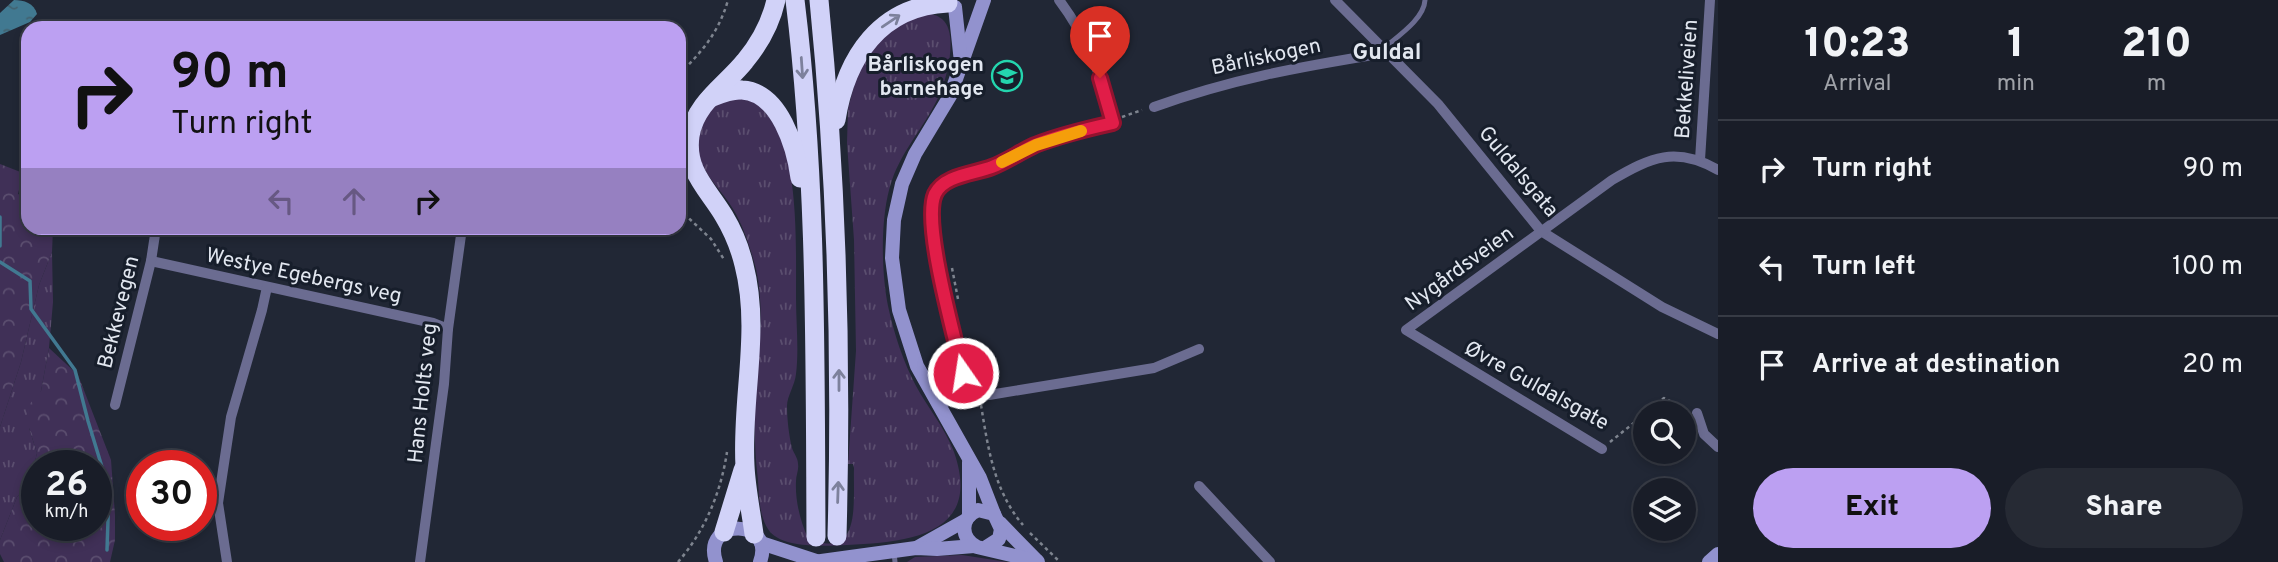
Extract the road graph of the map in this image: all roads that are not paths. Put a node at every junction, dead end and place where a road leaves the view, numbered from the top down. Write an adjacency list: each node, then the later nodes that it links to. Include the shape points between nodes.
1 (776, 0): 12 (highway, via 752,51)
2 (795, 0): 20 (highway, one-way to 20)
3 (819, 0): 14 (highway)
4 (984, 0): 9 (main road, via 974,8); 11 (main road)
5 (1059, 0): 27 (street, via 1089,47 1113,123 1046,141 990,168 947,182 935,195 931,211 934,241)
6 (1335, 0): 10 (street, Guldalsgata)
7 (1425, 0): 10 (lane, via 1409,27)
8 (1710, 0): 15 (street, Bekkeliveien)
9 (949, 3): 11 (main road); 14 (highway, one-way to 9, via 846,79 871,37 908,10)
10 (1385, 49): 13 (street, Bårliskogen, via 1379,54 1244,78); 17 (street, Guldalsgata, via 1438,104)
11 (961, 64): 29 (main road, via 944,109 910,164 898,196 893,231 894,282 904,328)
12 (710, 98): 20 (highway, via 742,90 758,94 772,106 798,166); 34 (highway, via 694,120 690,155 699,182 736,239 748,281 751,329)
13 (1154, 107)
14 (832, 145): 39 (highway, one-way to 14, via 839,304)
15 (1700, 160): 16 (street, Nygårdsveien); 17 (street, Nygårdsveien, via 1672,156 1641,162)
16 (1718, 170)
17 (1541, 231): 24 (street, Nygårdsveien); 25 (street, Guldalsgata, via 1662,307)
18 (155, 235): 21 (street, Bekkevegen)
19 (461, 235): 23 (street, Hans Holts veg)
20 (813, 243): 40 (highway)
21 (151, 261): 22 (street, Westye Egebergs veg); 28 (street, Bekkevegen)
22 (267, 287): 23 (street, Westye Egebergs veg); 47 (street, via 231,417 218,503)
23 (448, 330): 48 (street, Hans Holts veg)
24 (1406, 330): 32 (street, Øvre Guldalsgate)
25 (1718, 334)
26 (1199, 349): 27 (street, via 1154,369)
27 (973, 394): 29 (street)
28 (115, 405)
29 (939, 406): 33 (main road)
30 (1697, 413): 31 (street, via 1704,434)
31 (1718, 447)
32 (1602, 449)
33 (969, 462): 36 (main road); 37 (main road)
34 (745, 466): 38 (highway); 41 (highway)
35 (1199, 486): 53 (street)
36 (967, 518): 37 (main road, via 978,510); 42 (main road, via 965,537); 43 (main road)
37 (997, 519): 42 (main road, via 999,539); 52 (main road)
38 (724, 532): 41 (main road, via 739,527); 45 (main road, via 715,543)
39 (837, 536)
40 (816, 537)
41 (757, 538): 50 (main road); 51 (main road)
42 (979, 547): 43 (main road); 52 (main road)
43 (916, 548): 46 (main road)
44 (1718, 554): 54 (main road)
45 (715, 556): 49 (main road)
46 (895, 557): 51 (main road)
47 (227, 562)
48 (420, 562)
49 (702, 562)
50 (760, 562)
51 (815, 562)
52 (1038, 562)
53 (1270, 562)
54 (1709, 562)

